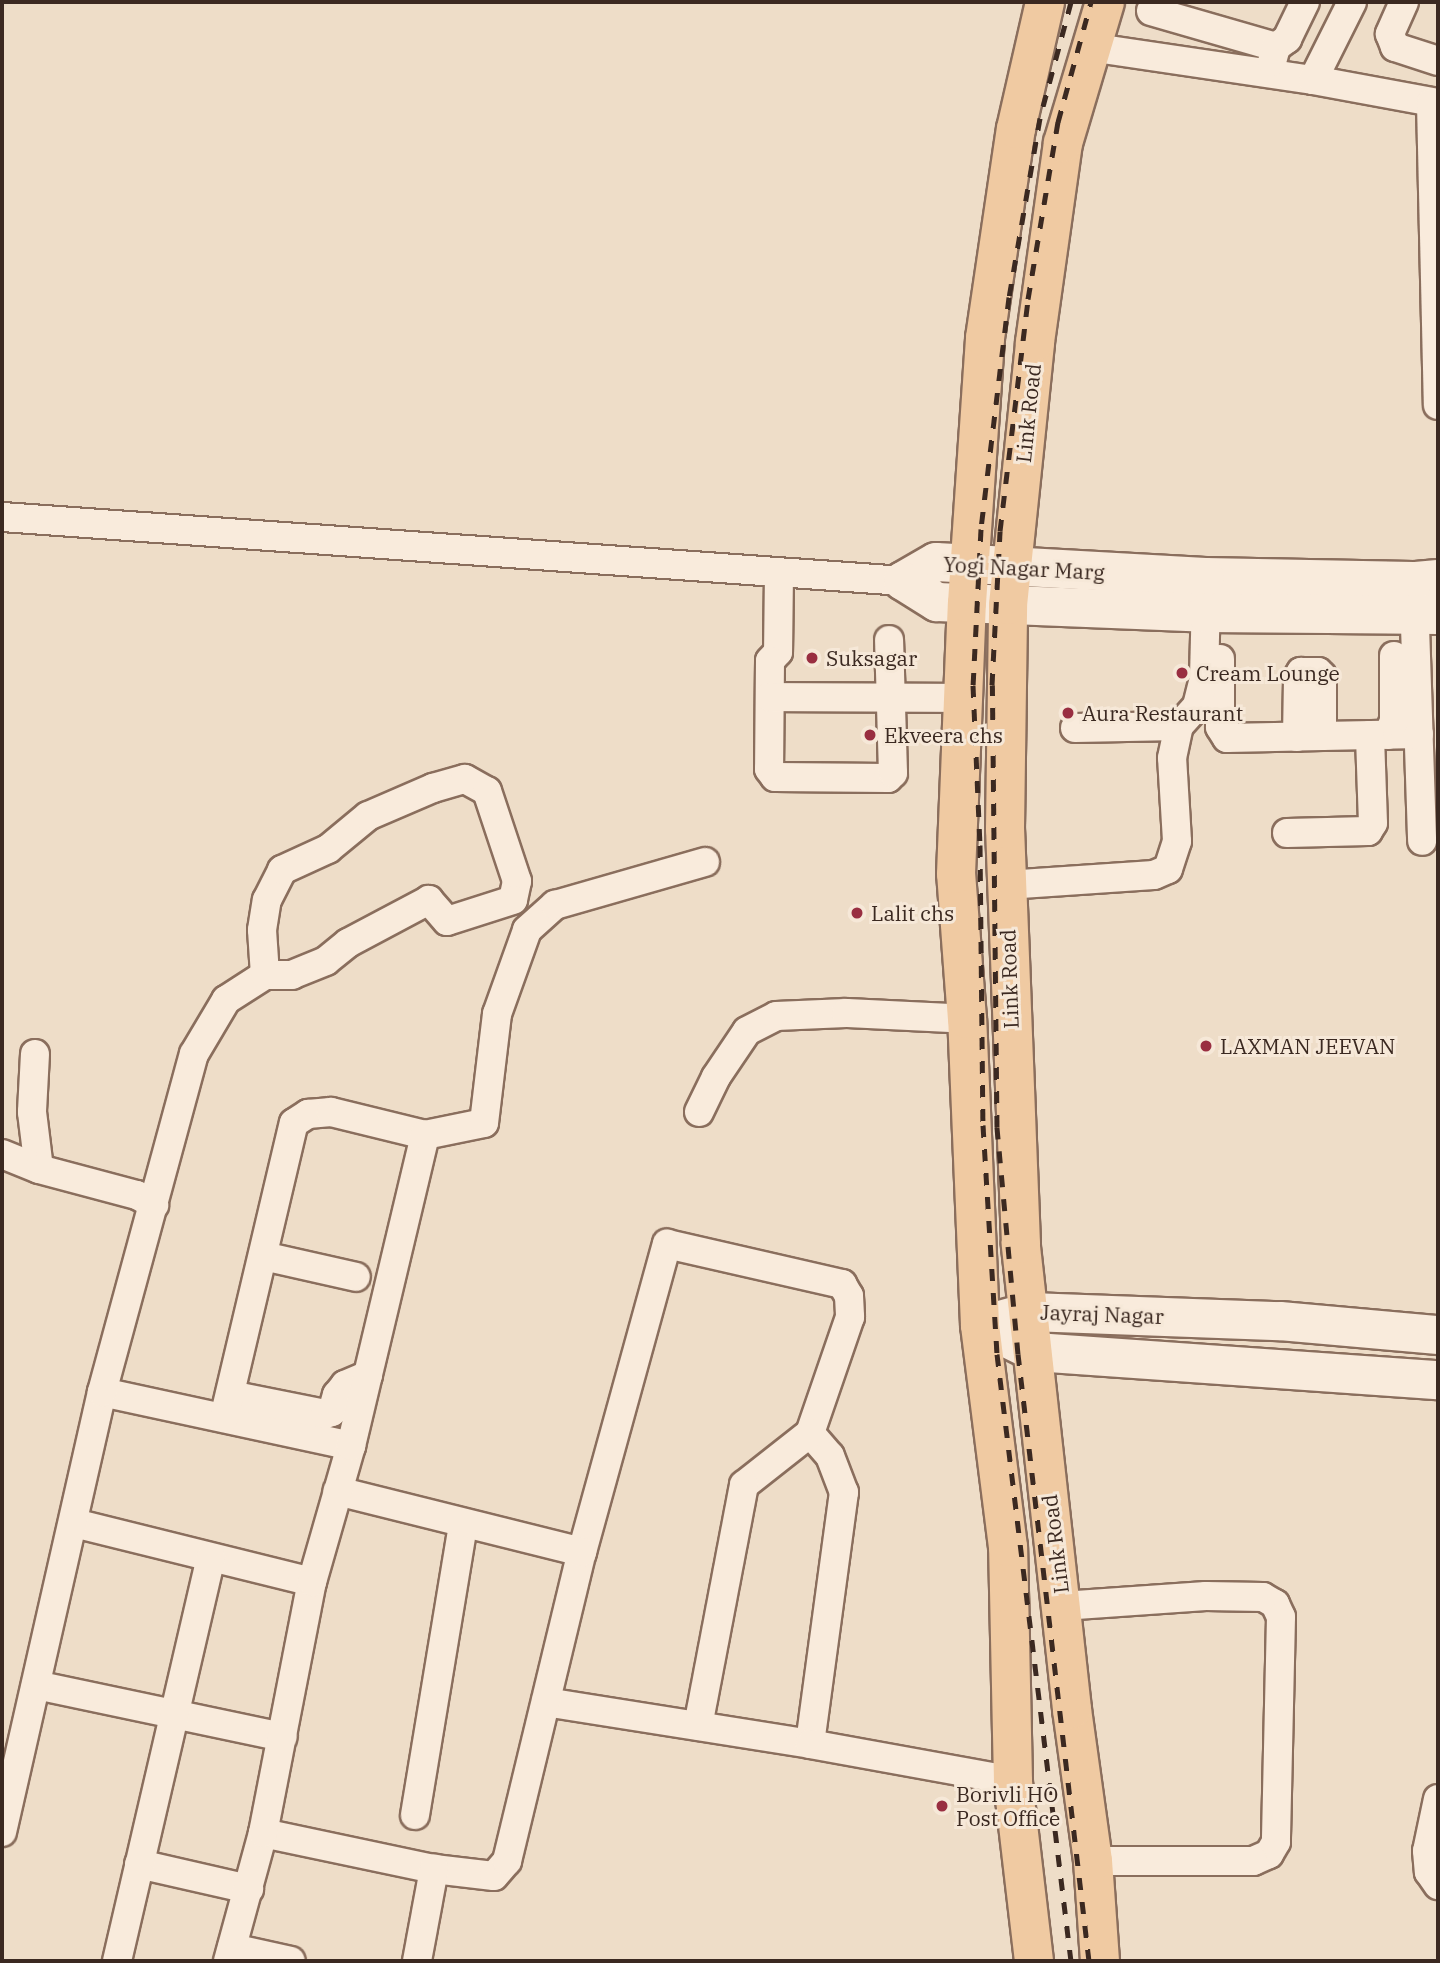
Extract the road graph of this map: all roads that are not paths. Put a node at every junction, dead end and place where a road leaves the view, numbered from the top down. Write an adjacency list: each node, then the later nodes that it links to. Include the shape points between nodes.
1 (1045, 2): 16 (main road, Link Road, via 1016,129 985,338)
2 (1105, 2): 7 (main road, Link Road)
3 (1305, 2): 8 (street, via 1287,38)
4 (1352, 2): 12 (street)
5 (1404, 2): 10 (street, via 1390,34 1395,47)
6 (1149, 6): 8 (street); 9 (street)
7 (1089, 47): 9 (street); 17 (main road, Link Road, via 1052,204)
8 (1276, 47): 11 (street)
9 (1138, 55): 11 (street)
10 (1438, 61)
11 (1270, 74): 12 (street)
12 (1313, 80): 13 (street)
13 (1435, 103): 14 (street)
14 (1438, 405)
15 (2, 517): 18 (street)
16 (970, 562): 17 (street, Yogi Nagar Marg); 19 (street, Yogi Nagar Marg, via 936,562); 21 (main road, Link Road)
17 (1012, 566): 20 (street, Yogi Nagar Marg); 23 (main road, Link Road)
18 (779, 573): 19 (street); 26 (street, via 778,652 770,661)
19 (903, 581): 21 (street, Yogi Nagar Marg, via 937,602)
20 (1213, 595): 22 (street, Yogi Nagar Marg); 23 (street, Yogi Nagar Marg); 29 (street, via 1205,678 1197,706); 32 (street, via 1220,727 1227,738)
21 (967, 603): 23 (street, Yogi Nagar Marg); 28 (main road, Link Road)
22 (1430, 603): 31 (street)
23 (1008, 605): 36 (main road, Link Road)
24 (889, 640): 27 (street)
25 (1394, 656): 32 (street, via 1394,721)
26 (770, 697): 27 (street); 27 (street, via 769,769 775,777 813,778 888,778 893,773)
27 (891, 698): 28 (street)
28 (964, 698): 38 (main road, Link Road, via 956,874)
29 (1179, 726): 30 (street); 36 (street, via 1172,758 1177,841 1168,869 1154,875)
30 (1075, 728)
31 (1419, 734): 32 (street); 34 (street)
32 (1379, 735): 33 (street, via 1373,823 1368,831)
33 (1287, 833)
34 (1422, 841)
35 (705, 862): 41 (street, via 555,905 527,930 497,1014 484,1122)
36 (1006, 885): 47 (main road, Link Road, via 1021,1244)
37 (265, 975): 37 (street, via 263,920 282,870 328,849 368,816 433,788 465,779 487,791 517,881 513,900 447,921 429,900 348,943 326,961 292,975); 44 (street, via 226,1000 194,1054)
38 (967, 1019): 40 (street, via 846,1013 776,1016 747,1031); 48 (main road, Link Road)
39 (35, 1054): 43 (street, via 32,1112)
40 (699, 1112)
41 (425, 1135): 45 (street, via 331,1112 308,1114 294,1123); 51 (street)
42 (2, 1154): 43 (street)
43 (39, 1168): 44 (street, via 136,1195)
44 (154, 1205): 53 (street)
45 (263, 1256): 46 (street); 54 (street)
46 (356, 1277)
47 (1030, 1312): 48 (street, Jayraj Nagar); 49 (street, Jayraj Nagar, via 1280,1321); 50 (main road, Link Road)
48 (980, 1325): 50 (street, Jayraj Nagar); 70 (main road, Link Road, via 1008,1547)
49 (1438, 1335)
50 (1035, 1352): 52 (street, Jayraj Nagar); 63 (main road, Link Road)
51 (368, 1375): 54 (street, via 345,1385 331,1412 325,1414); 56 (street)
52 (1438, 1380)
53 (102, 1392): 54 (street); 58 (street)
54 (227, 1406): 56 (street)
55 (810, 1433): 60 (street, via 850,1317 849,1296 842,1284 667,1244); 67 (street, via 744,1485); 69 (street, via 830,1456 844,1492)
56 (351, 1446): 57 (street)
57 (338, 1491): 59 (street); 62 (street)
58 (74, 1523): 61 (street); 64 (street)
59 (463, 1524): 60 (street); 72 (street)
60 (582, 1552): 65 (street)
61 (211, 1558): 62 (street); 66 (street)
62 (312, 1582): 68 (street)
63 (1062, 1606): 75 (main road, Link Road); 75 (street, via 1206,1596 1263,1597 1275,1604 1281,1617 1276,1842 1269,1854 1254,1861)
64 (36, 1685): 66 (street); 73 (street)
65 (546, 1702): 67 (street); 77 (street, via 507,1861 494,1876)
66 (174, 1714): 68 (street); 76 (street)
67 (698, 1726): 69 (street)
68 (283, 1737): 74 (street)
69 (810, 1744): 70 (street)
70 (1013, 1781): 84 (main road, Link Road)
71 (1438, 1799): 78 (street, via 1427,1851 1429,1872)
72 (415, 1815)
73 (2, 1832)
74 (263, 1833): 77 (street); 79 (street)
75 (1093, 1861): 85 (main road, Link Road)
76 (139, 1864): 79 (street); 81 (street)
77 (434, 1869): 83 (street)
78 (1438, 1885)
79 (249, 1889): 80 (street)
80 (230, 1955): 82 (street)
81 (117, 1961)
82 (291, 1961)
83 (416, 1961)
84 (1034, 1961)
85 (1100, 1961)

